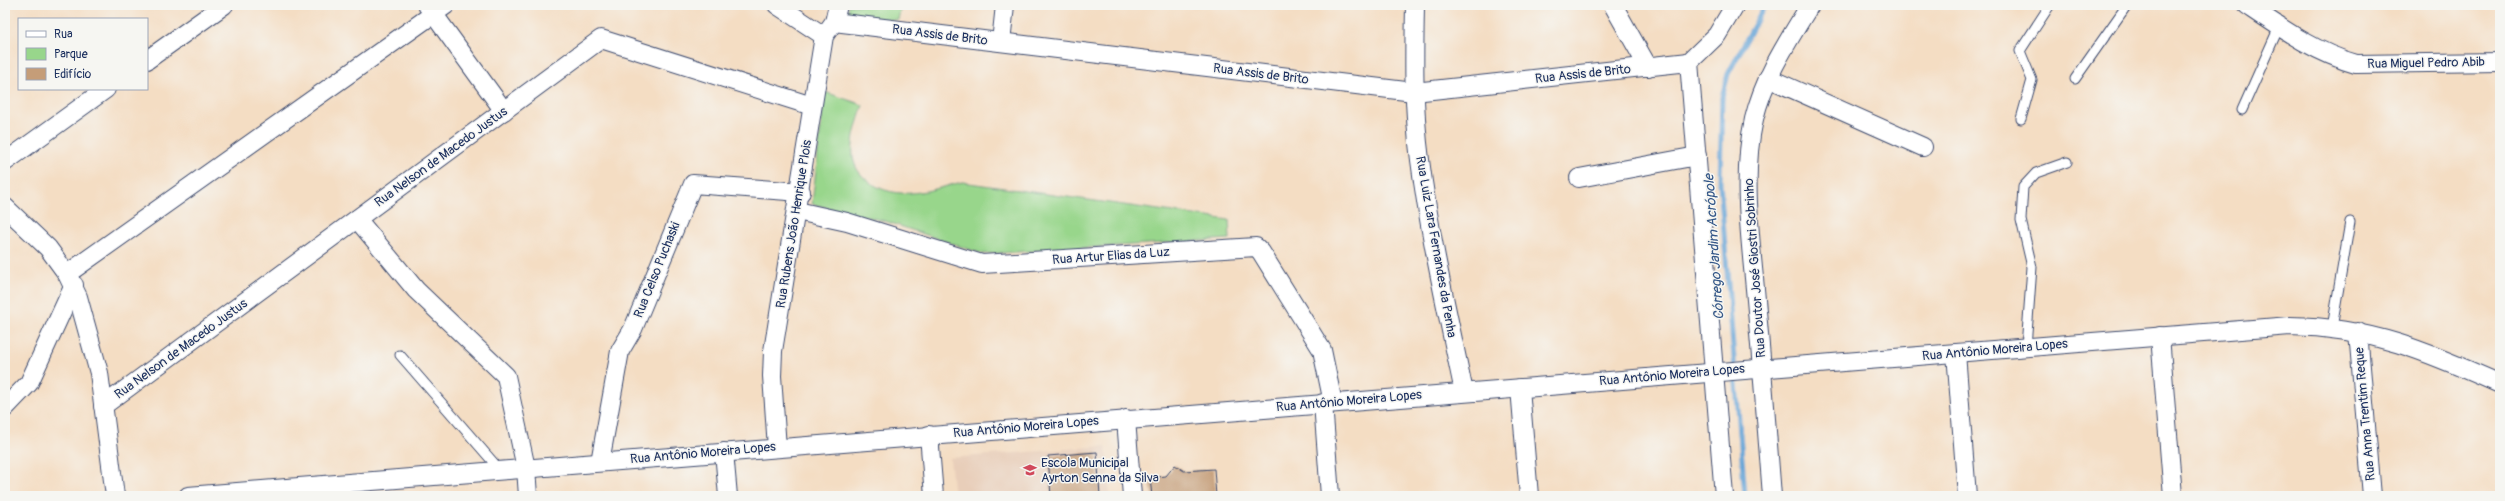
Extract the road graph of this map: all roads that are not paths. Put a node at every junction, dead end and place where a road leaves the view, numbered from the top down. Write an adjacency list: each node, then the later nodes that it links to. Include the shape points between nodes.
1 (224, 5): 16 (street)
2 (778, 5): 14 (street, Rua Assis de Brito)
3 (838, 5): 14 (street, Rua Rubens João Henrique Plois)
4 (1005, 5): 15 (street)
5 (1415, 5): 23 (street, Rua Luiz Lara Fernandes da Penha)
6 (1613, 5): 19 (street)
7 (1736, 5): 17 (street, via 1717,35)
8 (1810, 5): 20 (street, Rua Doutor José Giostri Sobrinho)
9 (2050, 5): 27 (lane, via 2020,51 2032,80)
10 (2127, 5): 21 (lane)
11 (2247, 5): 13 (street, Rua Miguel Pedro Abib)
12 (436, 8): 26 (street); 38 (street)
13 (2279, 26): 18 (street, Rua Miguel Pedro Abib, via 2323,52 2356,64); 25 (lane)
14 (829, 29): 15 (street, Rua Assis de Brito); 24 (street, Rua Rubens João Henrique Plois)
15 (1001, 42): 23 (street, Rua Assis de Brito)
16 (148, 59)
17 (1689, 62): 19 (street, Rua Assis de Brito); 29 (street)
18 (2500, 62)
19 (1648, 68): 23 (street, Rua Assis de Brito)
20 (1768, 78): 28 (street); 45 (street, Rua Doutor José Giostri Sobrinho, via 1754,119 1748,180)
21 (2075, 79)
22 (105, 90): 30 (street)
23 (1414, 92): 49 (street, Rua Luiz Lara Fernandes da Penha, via 1428,215)
24 (812, 106): 26 (street, Rua Nelson de Macedo Justus, via 601,39); 33 (street, Rua Rubens João Henrique Plois)
25 (2242, 110)
26 (504, 111): 36 (street, Rua Nelson de Macedo Justus)
27 (2021, 119)
28 (1923, 147)
29 (1696, 156): 32 (street); 46 (street)
30 (5, 162)
31 (2067, 162): 42 (lane, via 2036,173 2023,187 2021,220 2032,267)
32 (1579, 178)
33 (800, 192): 35 (street, Rua Rubens João Henrique Plois); 57 (street, Rua Celso Puchaski, via 693,184 633,329 620,351)
34 (5, 207): 38 (street, via 48,248)
35 (798, 211): 50 (street, Rua Artur Elias da Luz, via 847,222 982,264 1256,247 1322,350); 55 (street, Rua Rubens João Henrique Plois, via 773,351 772,376)
36 (358, 219): 51 (street, Rua Nelson de Macedo Justus); 58 (street, via 416,290 506,376)
37 (2350, 222): 39 (lane)
38 (70, 280): 51 (street, via 96,360); 52 (street, via 30,383)
39 (2332, 328): 40 (street, Rua Antônio Moreira Lopes); 41 (street, Rua Antônio Moreira Lopes, via 2290,326)
40 (2358, 332): 47 (street, Rua Antônio Moreira Lopes, via 2409,346); 73 (street, Rua Anna Trentim Reque)
41 (2160, 336): 42 (street, Rua Antônio Moreira Lopes); 72 (street)
42 (2026, 347): 43 (street, Rua Antônio Moreira Lopes)
43 (1956, 353): 45 (street, Rua Antônio Moreira Lopes); 71 (street)
44 (400, 355): 59 (lane)
45 (1762, 368): 46 (street, Rua Antônio Moreira Lopes); 70 (street, Rua Doutor José Giostri Sobrinho)
46 (1714, 372): 48 (street, Rua Antônio Moreira Lopes); 69 (street)
47 (2500, 384)
48 (1520, 388): 49 (street, Rua Antônio Moreira Lopes); 68 (street)
49 (1464, 392): 50 (street, Rua Antônio Moreira Lopes)
50 (1328, 403): 53 (street, Rua Antônio Moreira Lopes); 67 (street)
51 (103, 406): 61 (street)
52 (5, 408)
53 (1126, 419): 54 (street, Rua Antônio Moreira Lopes); 66 (street)
54 (929, 435): 55 (street, Rua Antônio Moreira Lopes); 65 (street)
55 (777, 448): 56 (street, Rua Antônio Moreira Lopes)
56 (724, 452): 57 (street, Rua Antônio Moreira Lopes); 64 (street)
57 (600, 462): 58 (street, Rua Antônio Moreira Lopes)
58 (526, 468): 59 (street, Rua Antônio Moreira Lopes); 63 (street)
59 (500, 470): 60 (street, Rua Antônio Moreira Lopes)
60 (319, 490): 62 (street, Rua Antônio Moreira Lopes)
61 (115, 496)
62 (188, 496)
63 (528, 496)
64 (728, 496)
65 (934, 496)
66 (1132, 496)
67 (1330, 496)
68 (1529, 496)
69 (1724, 496)
70 (1772, 496)
71 (1967, 496)
72 (2173, 496)
73 (2372, 496)

